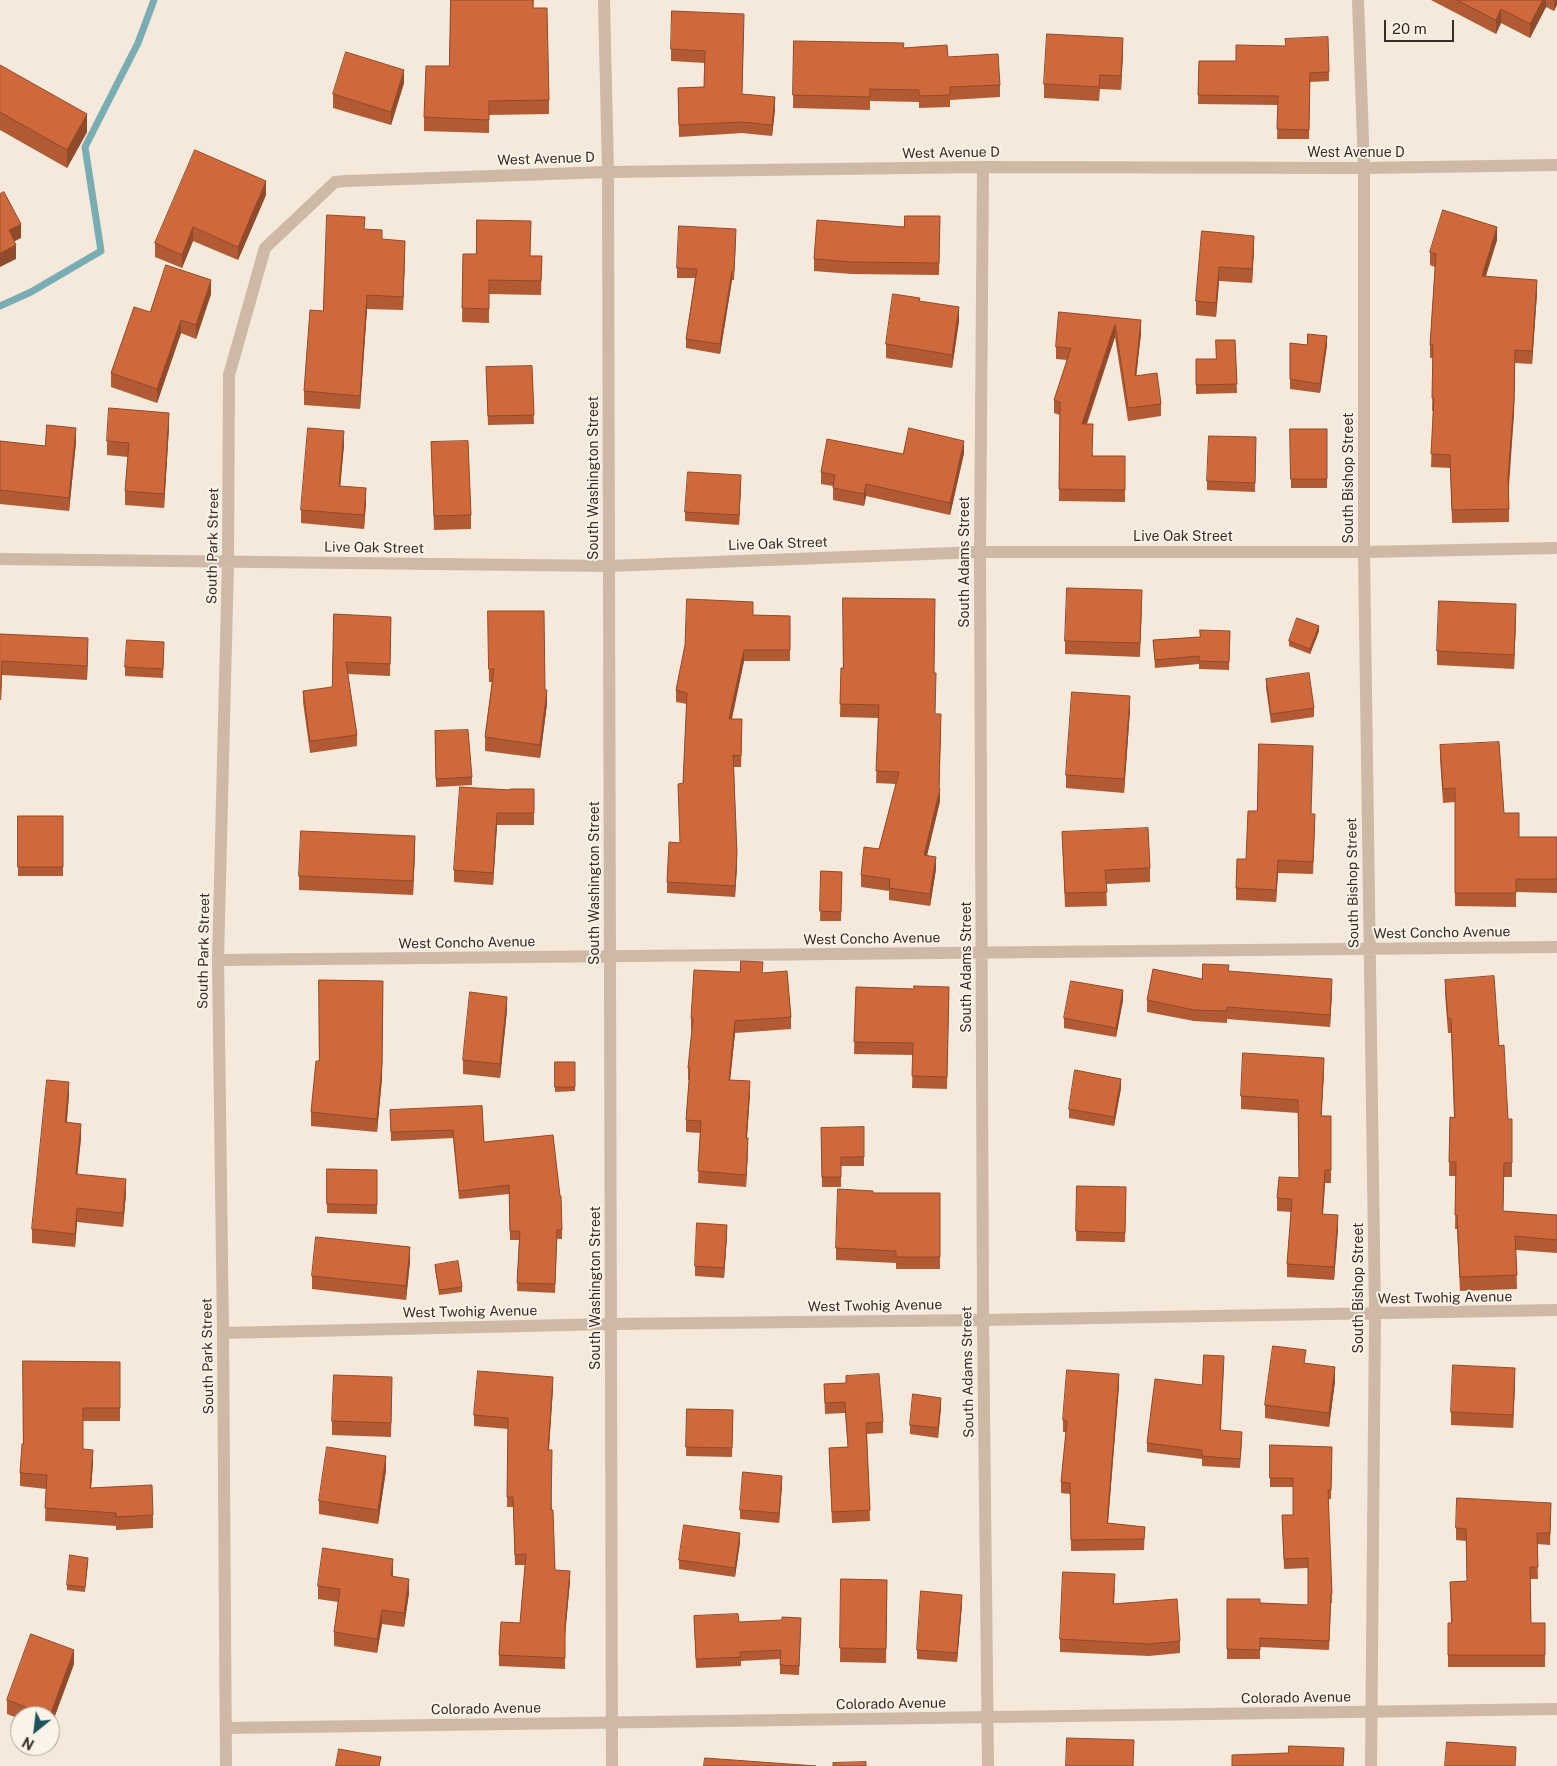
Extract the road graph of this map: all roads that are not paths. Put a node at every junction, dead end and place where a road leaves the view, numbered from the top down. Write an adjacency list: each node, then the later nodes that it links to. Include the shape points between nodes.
1 (604, 0): 6 (street, South Washington Street)
2 (1358, 0): 5 (street, South Bishop Street)
3 (1557, 165): 5 (street, West Avenue D)
4 (983, 167): 5 (street, West Avenue D); 6 (street, West Avenue D); 9 (street, South Adams Street)
5 (1364, 168): 10 (street, South Bishop Street)
6 (608, 172): 7 (street, West Avenue D); 13 (street, South Washington Street)
7 (346, 180): 12 (street, South Park Street, via 335,182 265,248 229,375)
8 (1557, 548): 10 (street, Live Oak Street)
9 (980, 552): 10 (street, Live Oak Street); 13 (street, Live Oak Street); 16 (street, South Adams Street)
10 (1364, 552): 15 (street, South Bishop Street)
11 (0, 559): 12 (street, Live Oak Street)
12 (228, 562): 13 (street, Live Oak Street); 18 (street, South Park Street)
13 (609, 566): 17 (street, South Washington Street)
14 (1557, 947): 15 (street, West Concho Avenue)
15 (1369, 949): 16 (street, West Concho Avenue); 20 (street, South Bishop Street)
16 (982, 953): 17 (street, West Concho Avenue); 21 (street, South Adams Street)
17 (610, 957): 18 (street, West Concho Avenue); 22 (street, South Washington Street)
18 (218, 960): 23 (street, South Park Street)
19 (1557, 1310): 20 (street, West Twohig Avenue)
20 (1375, 1314): 21 (street, West Twohig Avenue); 25 (street, South Bishop Street)
21 (983, 1320): 22 (street, West Twohig Avenue); 26 (street, South Adams Street)
22 (611, 1324): 23 (street, West Twohig Avenue); 27 (street, South Washington Street)
23 (223, 1333): 28 (street, South Park Street)
24 (1557, 1709): 25 (street, Colorado Avenue)
25 (1370, 1712): 26 (street, Colorado Avenue); 32 (street, South Bishop Street)
26 (988, 1717): 27 (street, Colorado Avenue); 31 (street, South Adams Street)
27 (612, 1723): 28 (street, Colorado Avenue); 30 (street, South Washington Street)
28 (226, 1728): 29 (street, South Park Street)
29 (226, 1766)
30 (612, 1766)
31 (988, 1766)
32 (1371, 1766)

